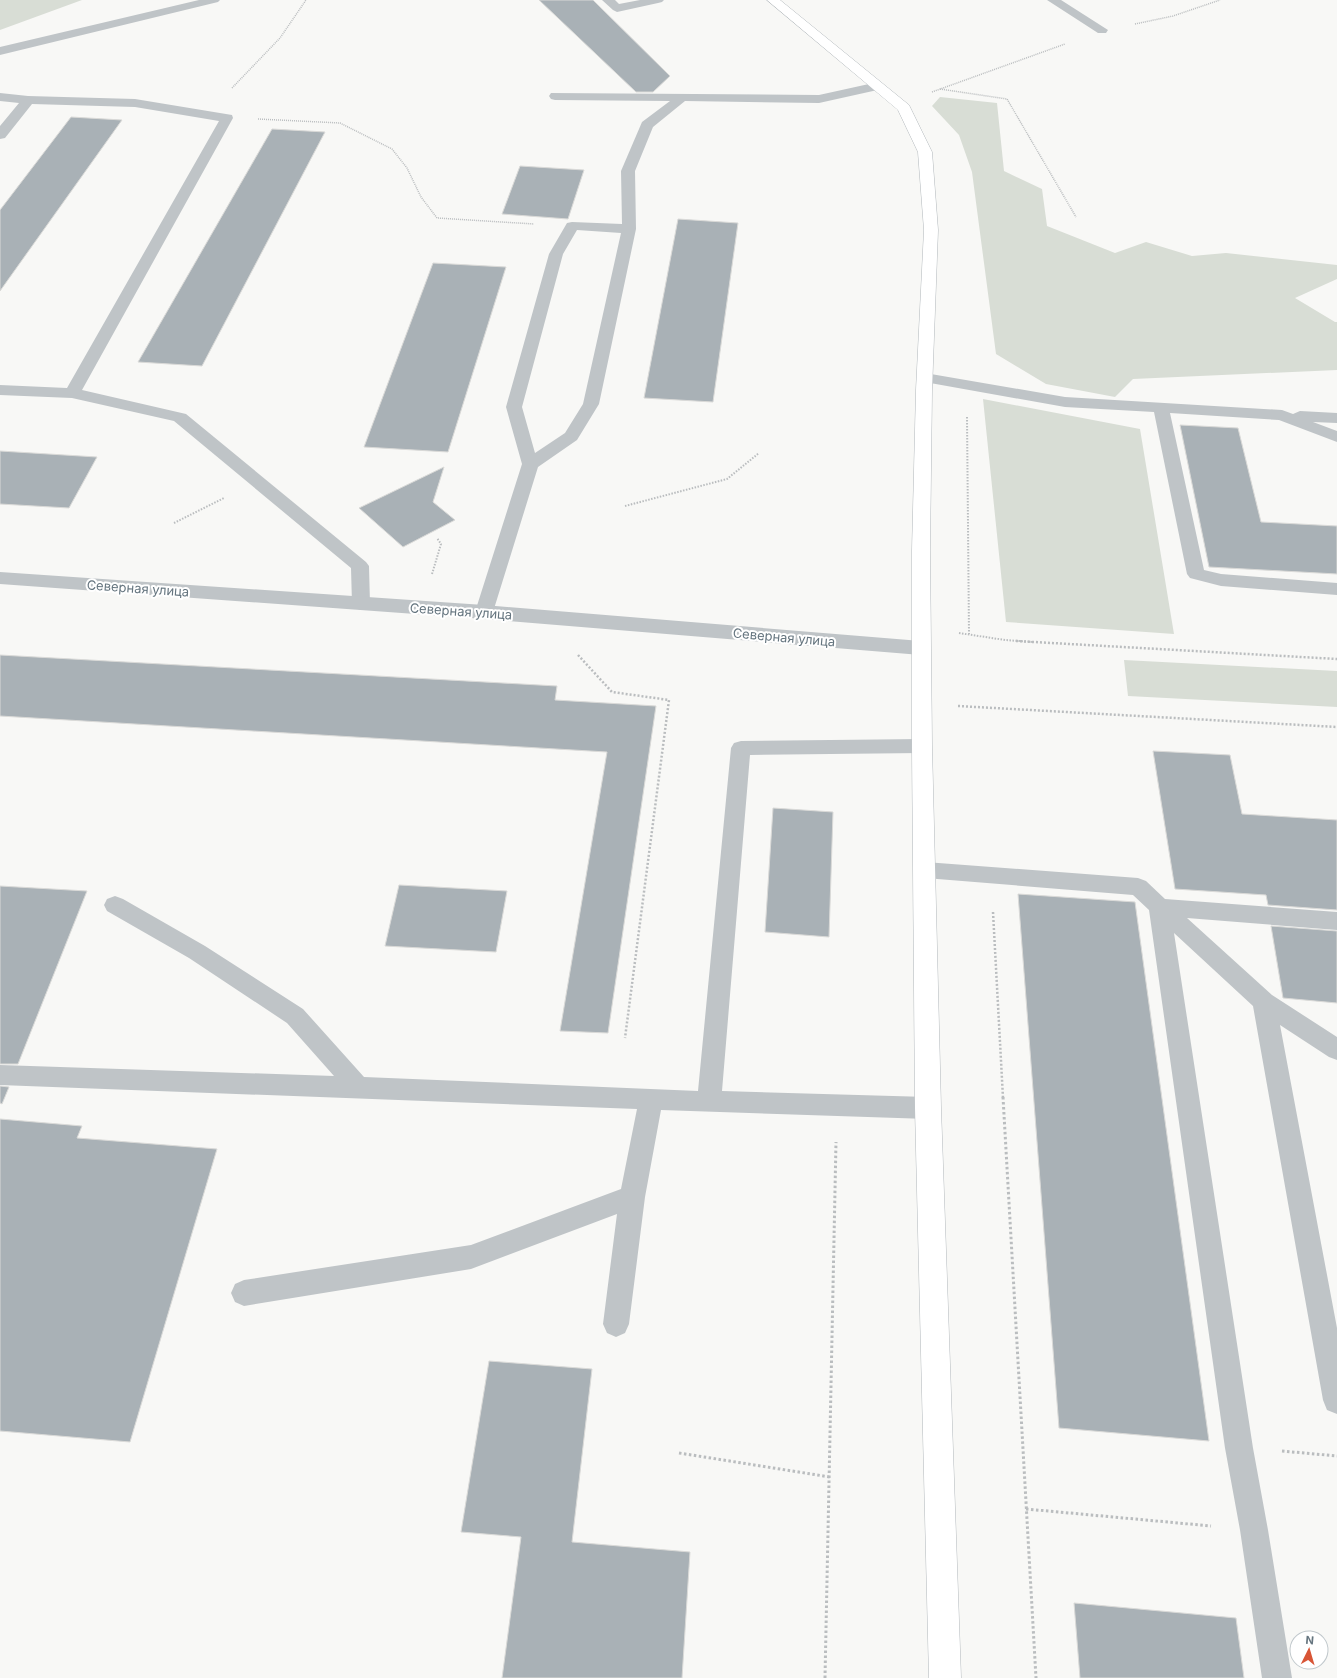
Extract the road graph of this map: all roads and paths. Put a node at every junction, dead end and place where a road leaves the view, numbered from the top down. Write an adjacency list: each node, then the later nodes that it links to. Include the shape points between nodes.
1 (214, 0): 9 (lane)
2 (306, 0): 17 (path, via 280,38 242,76)
3 (608, 0): 4 (lane, via 617,8)
4 (658, 0)
5 (773, 0): 10 (main road)
6 (1053, 0): 8 (lane)
7 (1220, 0): 8 (path, via 1173,16)
8 (1102, 30): 11 (path)
9 (0, 50)
10 (878, 86): 15 (lane, via 819,99); 23 (main road, via 904,108 925,152 930,230)
11 (940, 89): 12 (path); 20 (path, via 1007,99)
12 (928, 94)
13 (0, 96): 16 (lane)
14 (555, 96): 15 (lane)
15 (683, 97): 22 (lane, via 647,125 638,144 628,171)
16 (28, 100): 17 (lane, via 135,103); 19 (lane)
17 (210, 115): 18 (lane)
18 (227, 118): 21 (path, via 340,123 364,134 392,149 407,168 421,197 437,218); 25 (lane)
19 (0, 135)
20 (1076, 217)
21 (572, 226): 22 (lane); 31 (lane, via 556,254 514,407)
22 (629, 229): 31 (lane, via 591,404 571,436)
23 (925, 378): 26 (lane, via 1065,402); 39 (main road)
24 (0, 390): 25 (lane)
25 (72, 393): 32 (lane, via 180,417)
26 (1161, 408): 27 (lane); 36 (lane, via 1196,574 1221,580)
27 (1282, 415): 28 (lane); 29 (lane)
28 (1337, 418)
29 (1337, 437)
30 (759, 453): 33 (path, via 727,479)
31 (530, 464): 38 (lane)
32 (257, 482): 34 (path); 37 (lane, via 360,566)
33 (625, 506)
34 (174, 522)
35 (0, 578): 37 (street, Северная улица)
36 (1337, 589)
37 (360, 604): 38 (street, Северная улица)
38 (484, 612): 40 (street, Северная улица)
39 (922, 627): 40 (main road); 42 (path, via 1005,640)
40 (921, 648): 43 (main road)
41 (576, 652): 52 (path, via 612,692 669,700)
42 (1337, 659)
43 (922, 704): 44 (path); 45 (main road)
44 (1337, 727)
45 (922, 746): 46 (main road); 57 (lane, via 741,748)
46 (925, 870): 47 (lane); 59 (main road)
47 (990, 874): 49 (lane, via 1138,887); 68 (path)
48 (115, 905): 55 (lane, via 197,952 295,1016)
49 (1159, 907): 50 (lane); 51 (lane); 64 (lane)
50 (1337, 921)
51 (1264, 1002): 53 (lane); 63 (lane)
52 (625, 1038)
53 (1337, 1050)
54 (0, 1075): 55 (lane)
55 (359, 1088): 56 (lane)
56 (651, 1100): 57 (lane); 60 (lane)
57 (709, 1102): 58 (lane)
58 (837, 1106): 59 (lane); 67 (path)
59 (928, 1108): 71 (main road)
60 (632, 1197): 61 (lane, via 470,1258); 62 (lane)
61 (244, 1293)
62 (616, 1324)
63 (1337, 1400)
64 (1240, 1448): 66 (path); 69 (lane)
65 (678, 1453): 67 (path)
66 (1337, 1456)
67 (830, 1477): 70 (path)
68 (1026, 1509): 69 (path); 72 (path)
69 (1254, 1530): 73 (lane)
70 (825, 1678)
71 (945, 1678)
72 (1036, 1678)
73 (1277, 1678)

